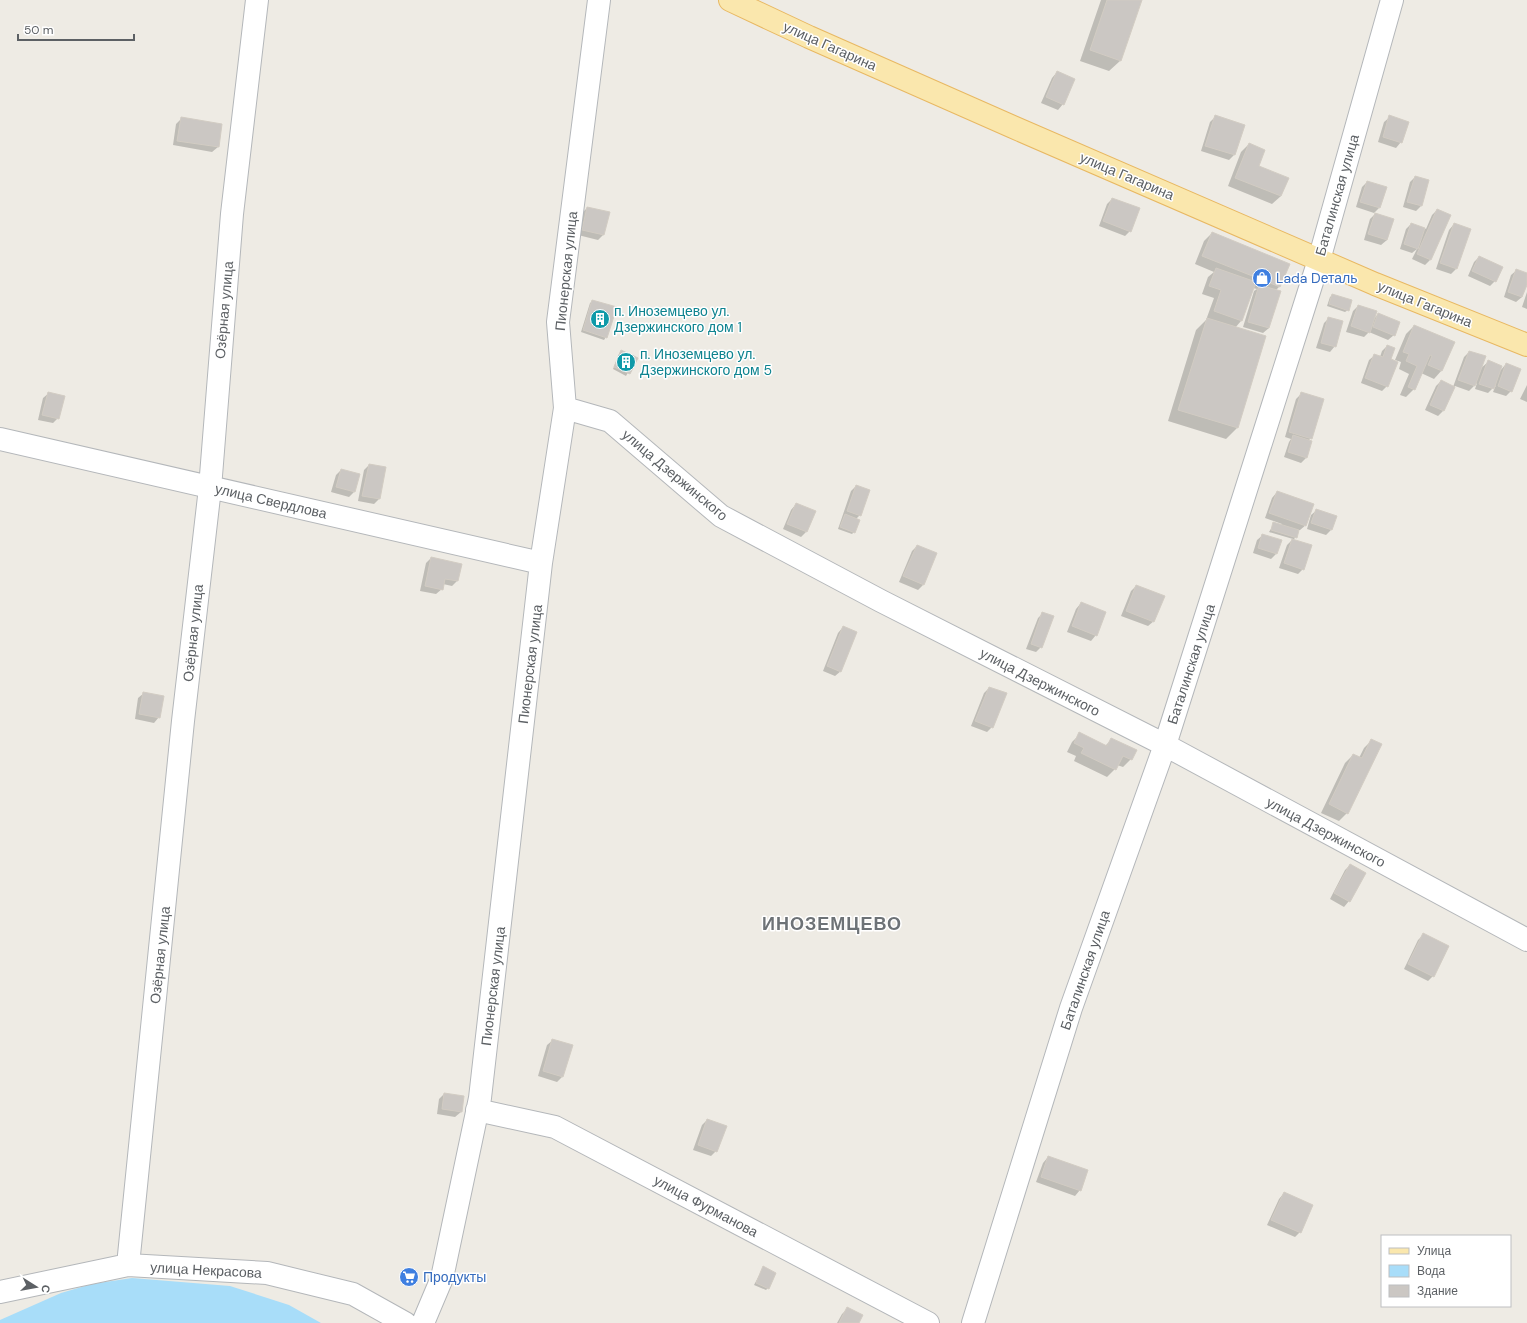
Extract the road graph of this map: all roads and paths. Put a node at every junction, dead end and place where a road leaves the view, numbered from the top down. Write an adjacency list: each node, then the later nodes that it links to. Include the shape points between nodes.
1 (257, 0): 9 (street, Озёрная улица, via 232,214)
2 (599, 0): 7 (street, Пионерская улица, via 558,322)
3 (730, 0): 5 (main road, улица Гагарина)
4 (1392, 0): 5 (street, Баталинская улица)
5 (1319, 260): 6 (main road, улица Гагарина); 11 (street, Баталинская улица)
6 (1527, 346)
7 (565, 408): 10 (street, Пионерская улица); 11 (street, улица Дзержинского, via 610,421 721,516 881,601)
8 (0, 439): 9 (street, улица Свердлова)
9 (210, 488): 10 (street, улица Свердлова); 14 (street, Озёрная улица, via 183,721)
10 (541, 563): 13 (street, Пионерская улица)
11 (1165, 745): 12 (street, улица Дзержинского); 19 (street, Баталинская улица, via 1071,1008)
12 (1527, 940)
13 (477, 1110): 17 (street, Пионерская улица, via 442,1278); 18 (street, улица Фурманова, via 556,1127)
14 (128, 1265): 15 (street, улица Некрасова); 16 (street, улица Некрасова, via 267,1272 353,1294)
15 (0, 1292)
16 (405, 1323)
17 (423, 1323)
18 (928, 1323)
19 (972, 1323)

